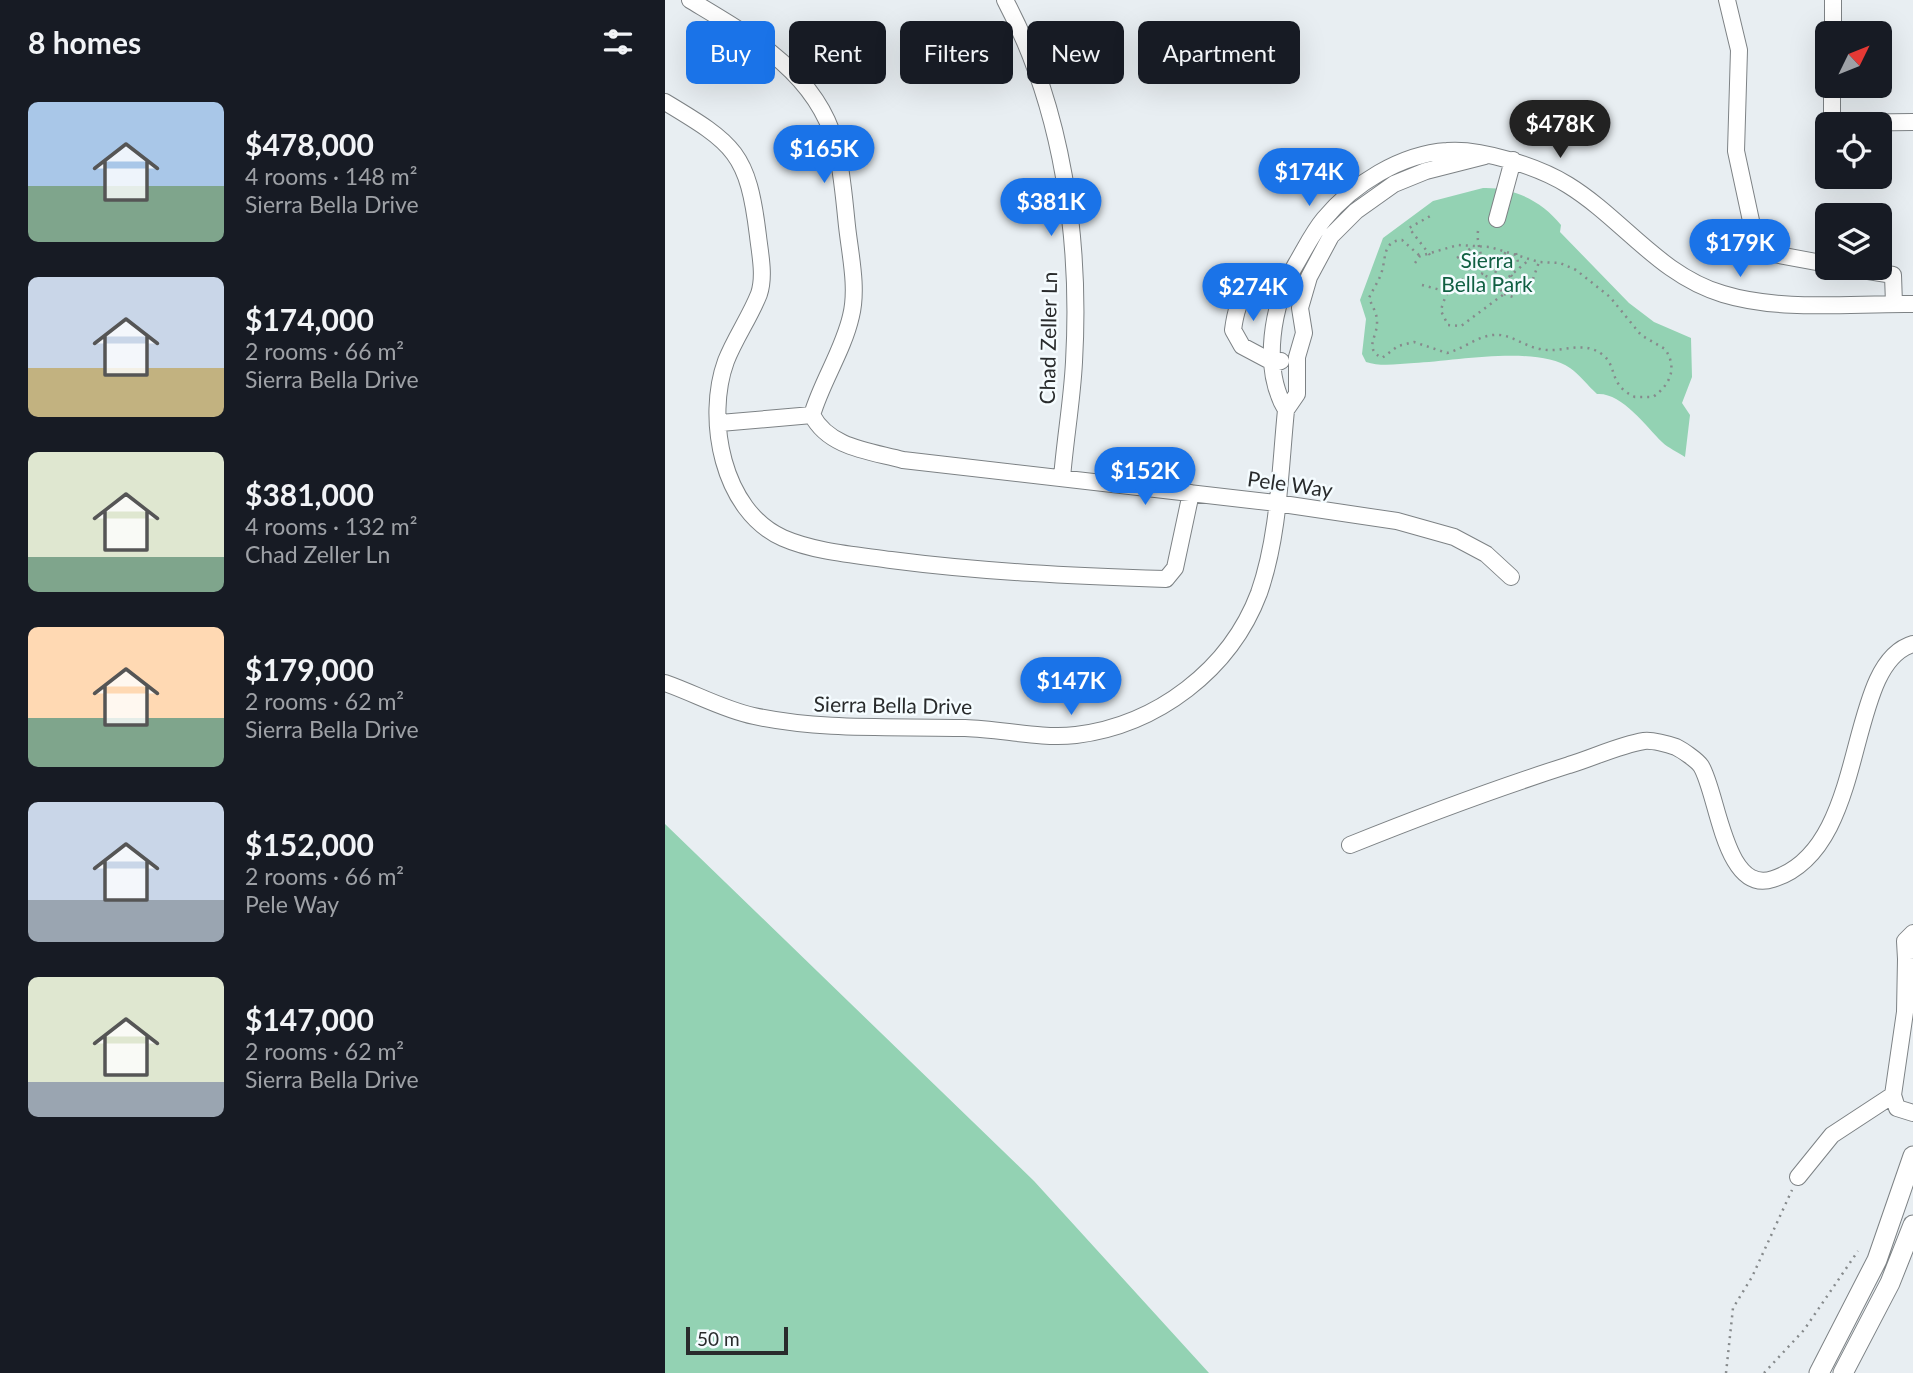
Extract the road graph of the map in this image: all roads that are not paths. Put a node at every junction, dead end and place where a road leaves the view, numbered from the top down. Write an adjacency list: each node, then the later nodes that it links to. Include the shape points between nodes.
1 (690, 0): 20 (street, via 755,40 792,70 818,105 834,139 853,278 852,314)
2 (1005, 0): 22 (street, Chad Zeller Ln, via 1047,98 1067,207 1076,296)
3 (1727, 0): 12 (street, via 1739,50 1735,151 1756,244 1763,252)
4 (1833, 0): 5 (street)
5 (1832, 21)
6 (1832, 98): 8 (street, via 1832,123)
7 (665, 102): 21 (street, via 706,126 736,153 753,198 762,264 760,292 726,361)
8 (1913, 122)
9 (1485, 156): 10 (street, Sierra Bella Drive); 14 (street, Sierra Bella Drive, via 1448,150 1416,157 1363,183 1322,220); 17 (street, Sierra Bella Drive, via 1394,184 1331,236 1308,277 1300,309 1304,333)
10 (1513, 160): 11 (street); 15 (street, Sierra Bella Drive, via 1568,185 1683,278 1722,294 1764,302)
11 (1497, 219)
12 (1815, 262)
13 (1892, 275): 15 (street)
14 (1287, 279): 18 (street, Sierra Bella Drive, via 1270,335); 18 (street, via 1266,281 1248,290 1236,309 1233,330 1242,346)
15 (1894, 303): 16 (street, Sierra Bella Drive)
16 (1913, 304)
17 (1297, 357): 18 (street); 19 (street, Sierra Bella Drive, via 1297,394)
18 (1274, 363): 19 (street, Sierra Bella Drive, via 1277,395)
19 (1286, 410): 24 (street, Sierra Bella Drive)
20 (812, 415): 21 (street); 22 (street, Pele Way, via 821,432 846,445 903,460)
21 (720, 423): 23 (street, via 724,463 734,492 747,510 783,538 843,554 1053,575 1166,579 1175,568)
22 (1062, 478): 23 (street, Pele Way)
23 (1191, 494): 24 (street, Pele Way)
24 (1276, 503): 25 (street, Pele Way, via 1397,521 1454,537 1486,554); 27 (street, Sierra Bella Drive, via 1268,558 1243,627 1213,667 1179,696 1108,729 1073,735 805,725 751,715)
25 (1511, 577)
26 (1913, 644): 28 (street, via 1892,657 1879,676 1826,837 1797,866 1772,880 1752,880 1743,873 1725,838 1700,765 1677,747 1646,741 1475,794)
27 (665, 683)
28 (1350, 845)
29 (1913, 933): 30 (street, via 1905,941)
30 (1909, 954): 31 (street)
31 (1893, 1095): 32 (street, via 1897,1108); 34 (street, via 1832,1135)
32 (1913, 1114)
33 (1913, 1156): 36 (main road, via 1877,1259)
34 (1798, 1177)
35 (1913, 1225): 37 (main road, via 1890,1283)
36 (1819, 1373)
37 (1843, 1373)

